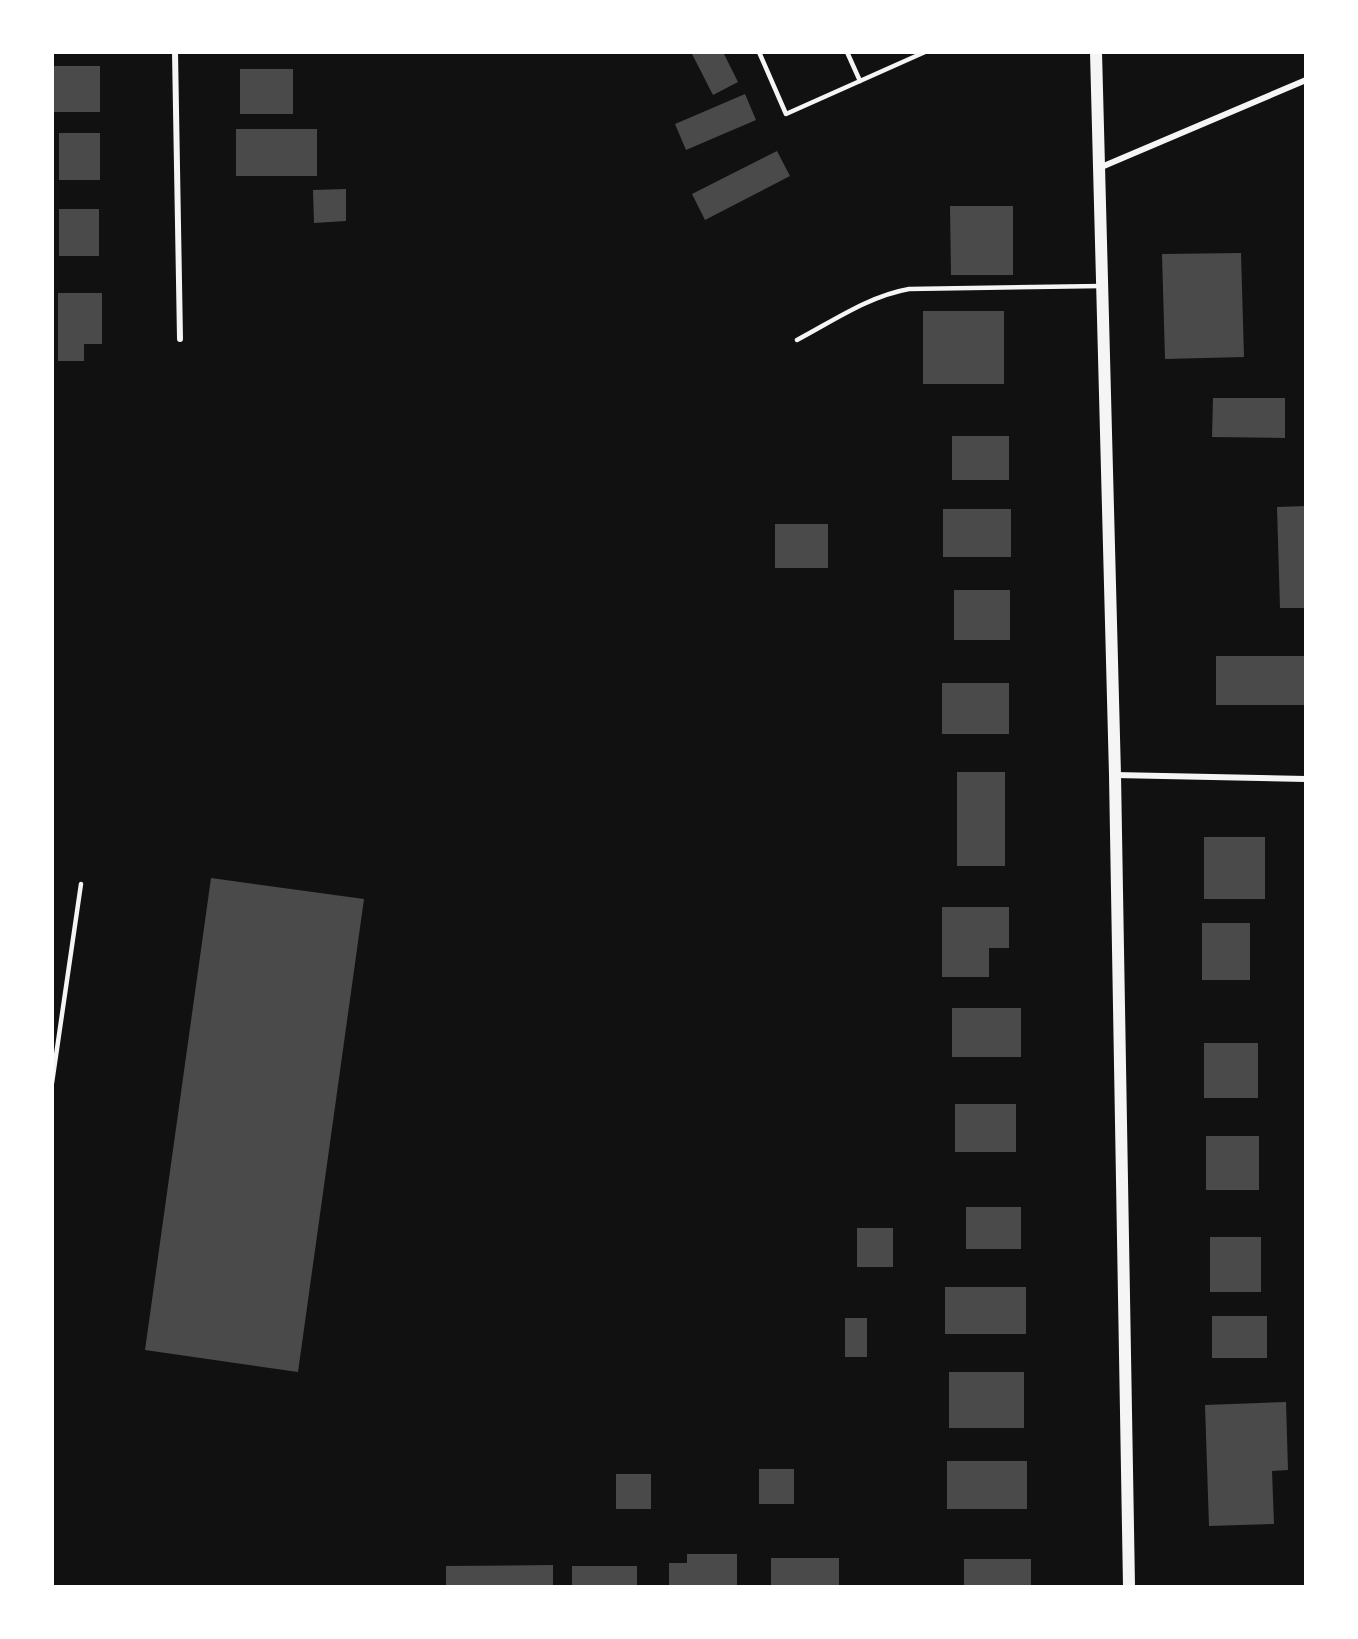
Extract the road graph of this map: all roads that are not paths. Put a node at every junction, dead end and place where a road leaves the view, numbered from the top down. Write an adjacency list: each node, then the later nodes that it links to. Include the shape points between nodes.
1 (175, 52): 10 (street)
2 (759, 52): 7 (lane, via 786,114)
3 (847, 52): 7 (lane)
4 (925, 52): 7 (lane)
5 (1096, 52): 8 (main road)
6 (1305, 80): 8 (street)
7 (860, 81)
8 (1098, 168): 9 (main road)
9 (1102, 286): 11 (lane, via 890,292); 12 (main road)
10 (180, 339)
11 (797, 340)
12 (1115, 775): 13 (street); 16 (main road)
13 (1305, 779)
14 (81, 884): 15 (lane)
15 (52, 1083)
16 (1130, 1587)

